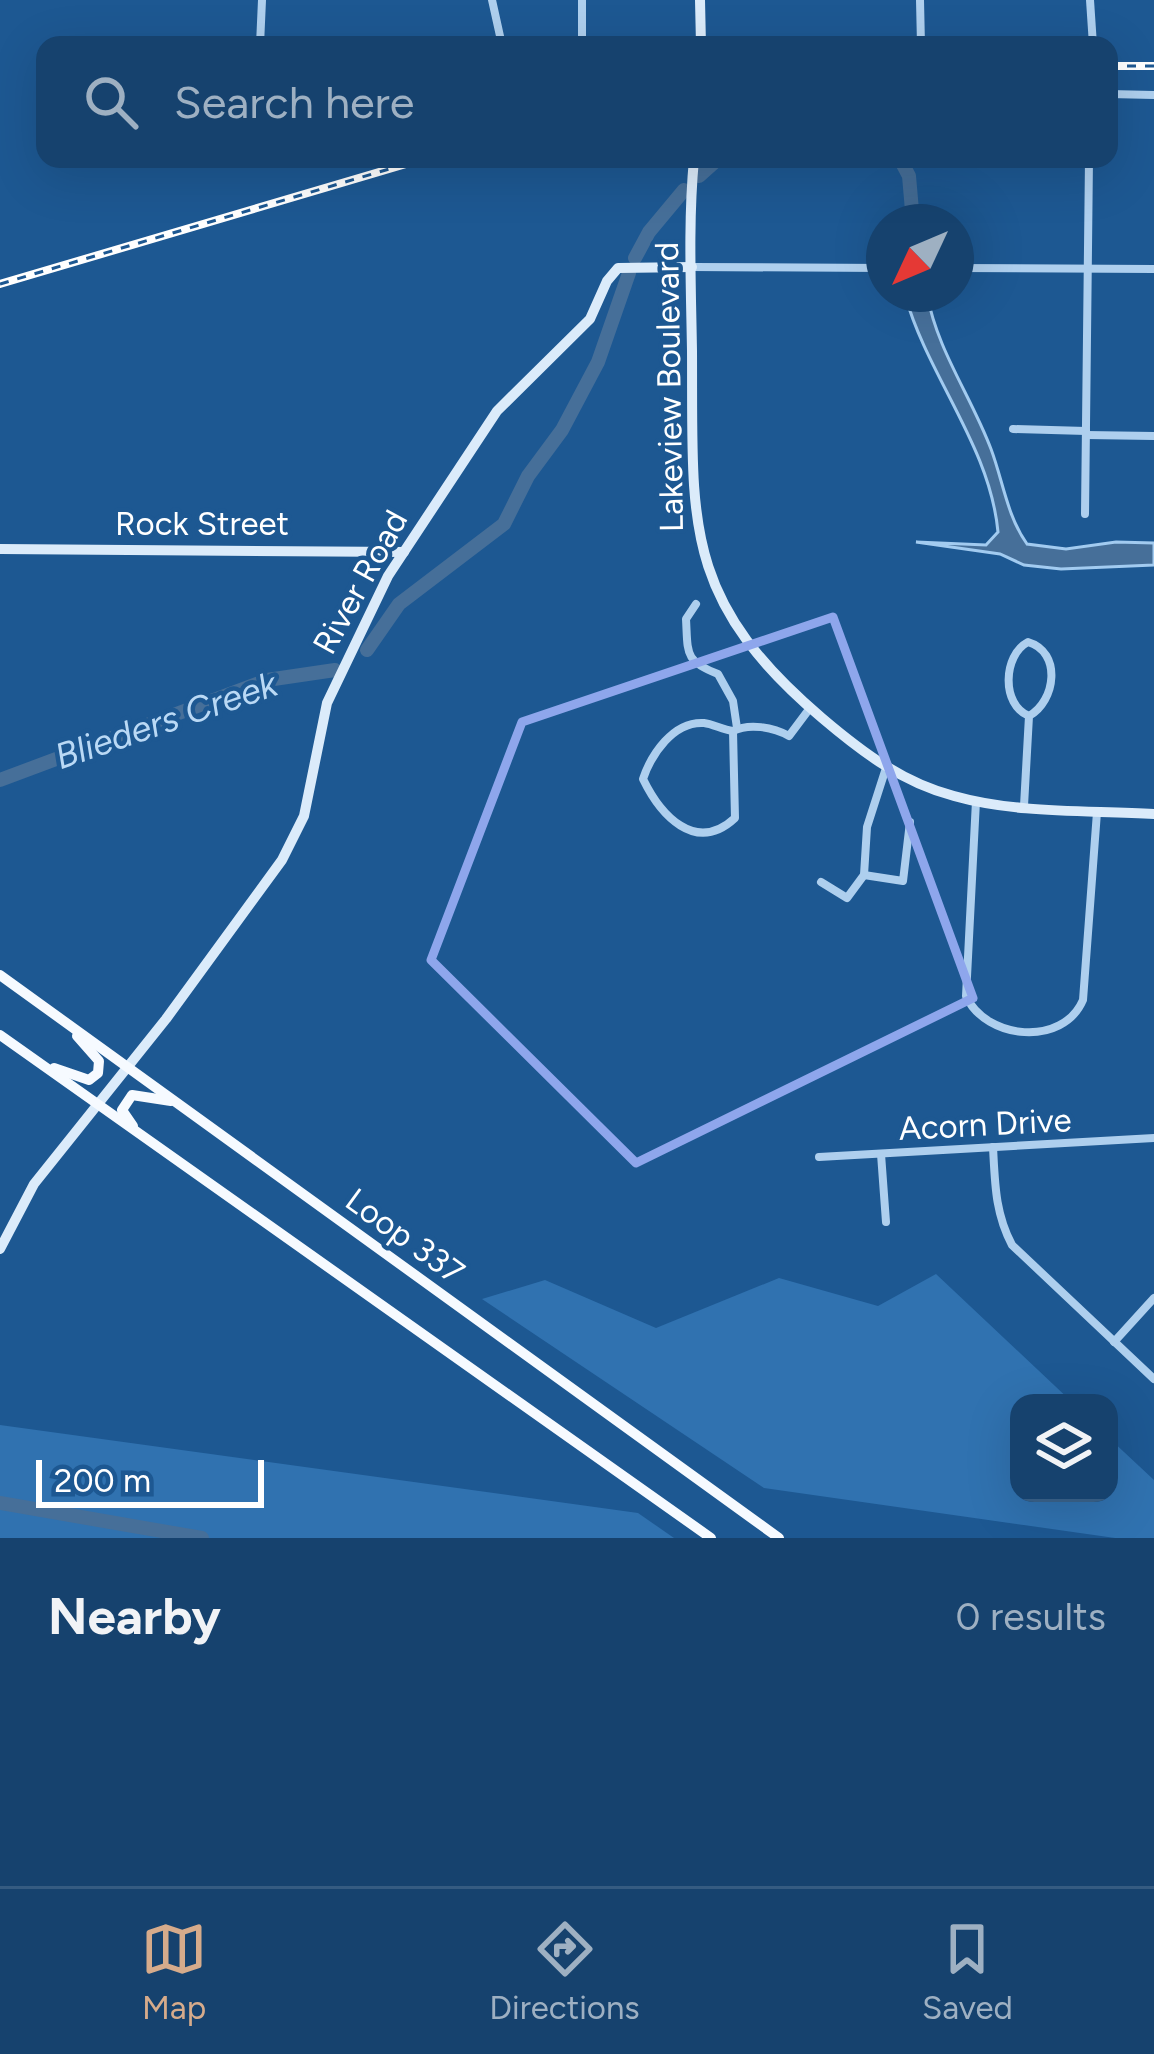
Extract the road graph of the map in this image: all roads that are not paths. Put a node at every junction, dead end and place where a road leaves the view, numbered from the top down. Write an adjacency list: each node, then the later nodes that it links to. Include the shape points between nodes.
1 (262, 0): 7 (street)
2 (492, 0): 8 (street)
3 (582, 0): 9 (street)
4 (700, 0): 10 (street)
5 (920, 0): 11 (street)
6 (1090, 0): 12 (street)
7 (260, 36)
8 (500, 36)
9 (581, 36)
10 (700, 36)
11 (921, 36)
12 (1090, 36)
13 (1118, 94): 14 (street)
14 (1154, 95)
15 (694, 168): 17 (street, Lakeview Boulevard)
16 (1089, 168): 20 (street)
17 (692, 267): 18 (street); 27 (street, River Road, via 613,272 590,320 497,411); 29 (street, Lakeview Boulevard, via 692,453 702,555 752,651)
18 (866, 268)
19 (974, 268): 20 (street)
20 (1087, 268): 21 (street); 23 (street)
21 (1154, 269)
22 (1012, 429): 23 (street)
23 (1086, 433): 24 (street); 25 (street)
24 (1154, 436)
25 (1084, 514)
26 (0, 549): 27 (street, Rock Street)
27 (404, 552): 44 (street, River Road, via 327,703 292,844)
28 (696, 604): 31 (street, via 686,619 689,657 718,674 733,701)
29 (810, 709): 31 (street, via 789,736); 32 (street, Lakeview Boulevard)
30 (1029, 716): 30 (street, via 1047,701 1050,657 1028,642 1011,660 1011,701); 34 (street)
31 (735, 730): 31 (street, via 688,727 651,754 643,779 674,825 702,831 735,818)
32 (886, 768): 33 (street, Lakeview Boulevard); 38 (street, via 867,827)
33 (976, 801): 34 (street, Lakeview Boulevard); 35 (street, via 966,996 993,1024 1033,1032 1059,1028 1083,1000)
34 (1024, 806): 35 (street, Lakeview Boulevard)
35 (1097, 811): 36 (street, Lakeview Boulevard)
36 (1154, 814)
37 (910, 822): 38 (street, via 902,881)
38 (864, 875): 39 (street, via 847,898)
39 (821, 882)
40 (0, 975): 41 (main road, Loop 337)
41 (54, 1012): 43 (main road, via 99,1060 98,1073 80,1079); 44 (main road, Loop 337)
42 (0, 1035): 43 (main road)
43 (32, 1058): 46 (main road)
44 (128, 1067): 45 (main road, Loop 337); 46 (street, River Road)
45 (180, 1103): 47 (main road, via 128,1098 124,1115); 58 (main road, Loop 337)
46 (97, 1105): 47 (main road); 53 (street, River Road, via 34,1184)
47 (141, 1136): 57 (main road)
48 (1154, 1138): 49 (street, Acorn Drive)
49 (993, 1148): 50 (street, Acorn Drive); 55 (street, via 1000,1223 1012,1245)
50 (881, 1154): 51 (street, Acorn Drive); 52 (street)
51 (819, 1157)
52 (886, 1222)
53 (0, 1250)
54 (1154, 1298): 55 (street)
55 (1114, 1342): 56 (street)
56 (1154, 1379)
57 (711, 1538)
58 (779, 1538)

